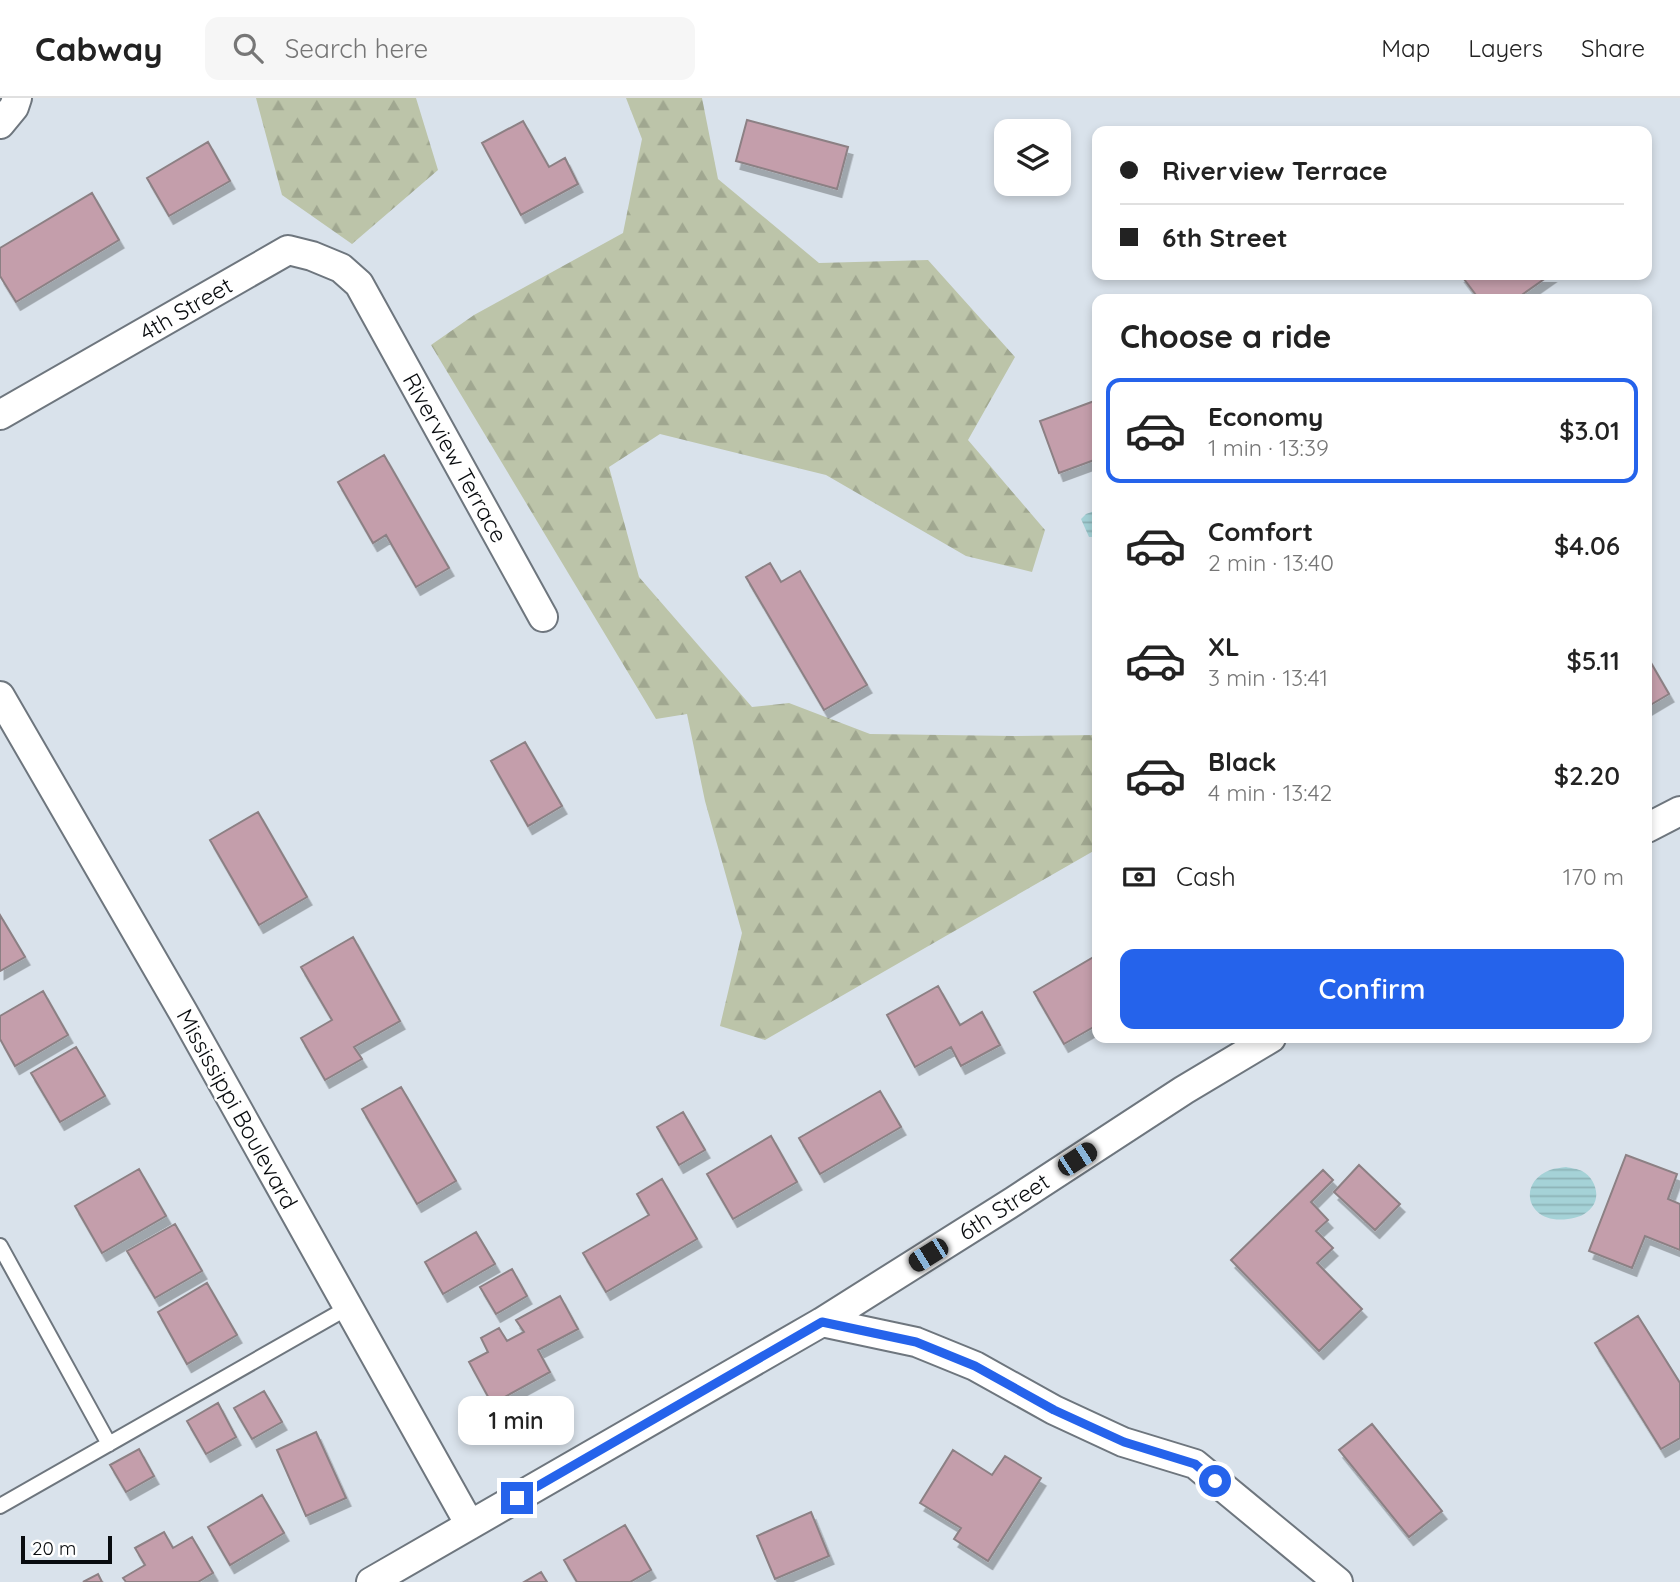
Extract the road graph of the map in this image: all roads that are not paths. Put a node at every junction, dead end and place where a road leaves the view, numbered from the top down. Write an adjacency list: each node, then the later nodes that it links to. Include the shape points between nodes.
1 (17, 98): 2 (street)
2 (0, 124)
3 (366, 299): 4 (street, 4th Street, via 359,284 341,268 288,250); 5 (street, Riverview Terrace)
4 (0, 415)
5 (543, 617)
6 (0, 696): 11 (street, Mississippi Boulevard)
7 (1680, 811): 8 (street)
8 (1652, 825)
9 (1263, 1043): 12 (street, 6th Street)
10 (0, 1246): 13 (lane)
11 (349, 1307): 13 (lane); 15 (street, Mississippi Boulevard)
12 (822, 1322): 15 (street, 6th Street); 17 (street, via 916,1342 975,1366 1124,1442 1195,1464)
13 (110, 1444): 14 (lane)
14 (0, 1506)
15 (470, 1525): 16 (street, 6th Street)
16 (371, 1582)
17 (1338, 1582)

